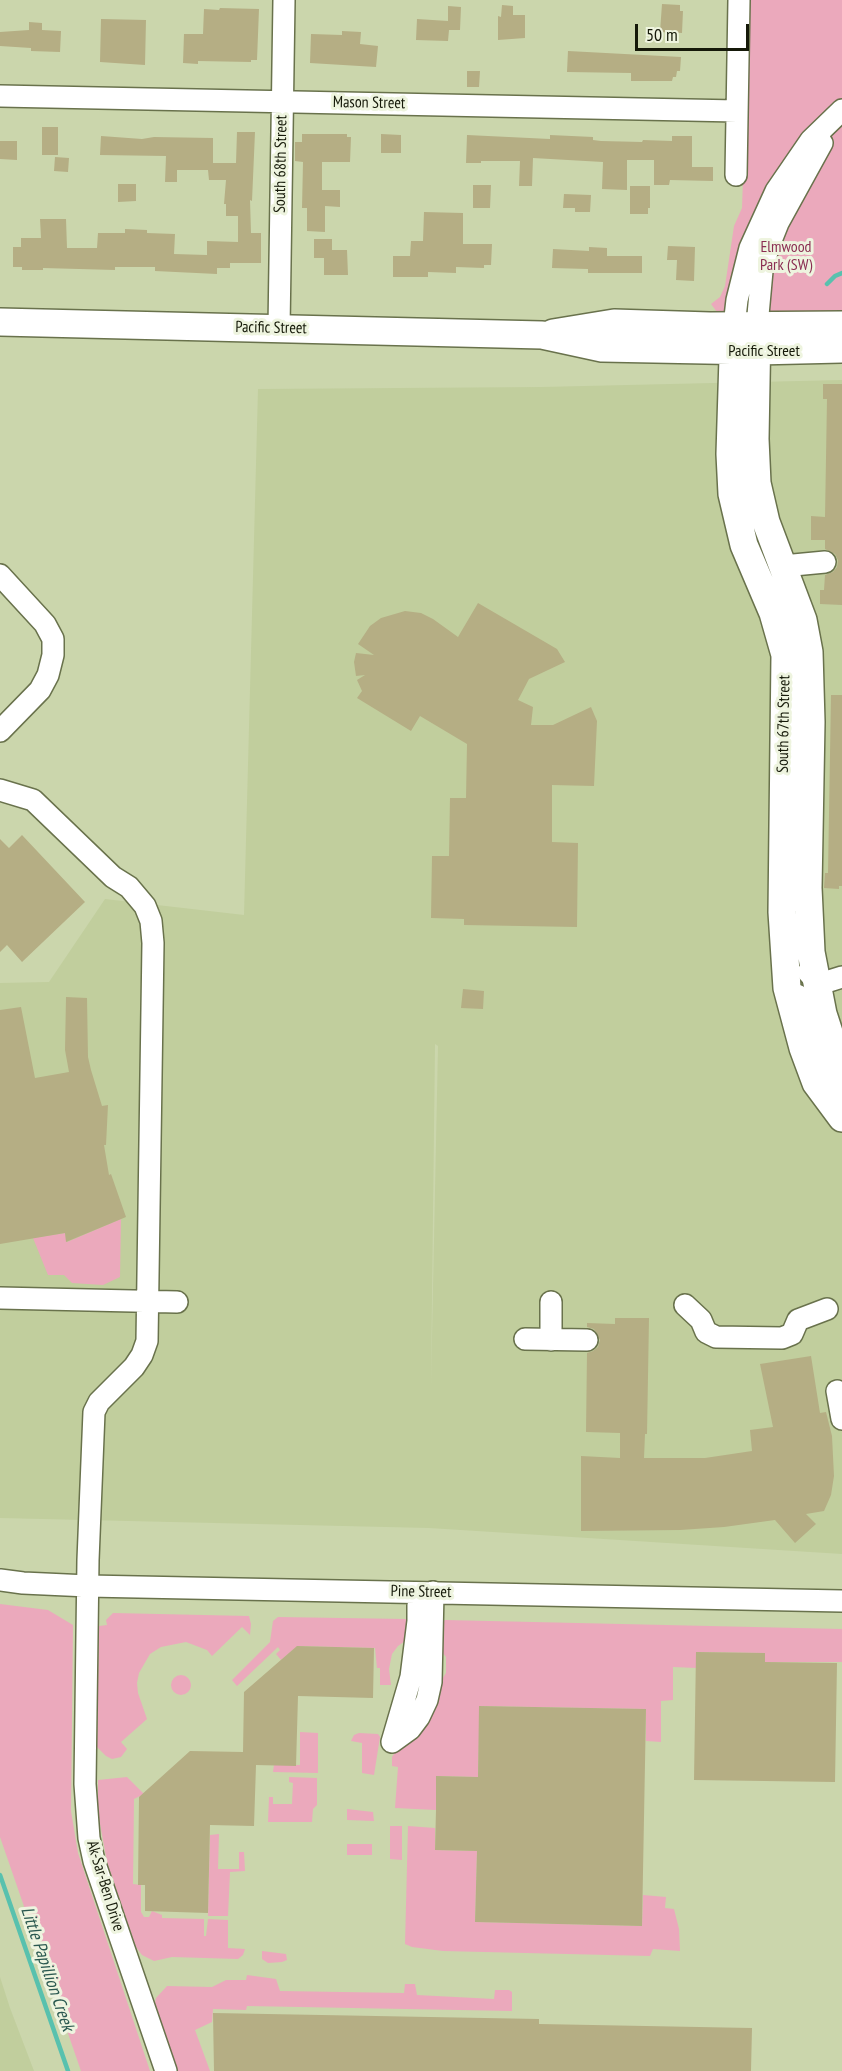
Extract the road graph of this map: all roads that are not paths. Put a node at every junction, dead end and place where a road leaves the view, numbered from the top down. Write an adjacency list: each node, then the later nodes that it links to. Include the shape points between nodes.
1 (284, 0): 4 (street, South 68th Street)
2 (739, 0): 5 (street)
3 (0, 96): 4 (street, Mason Street)
4 (282, 101): 5 (street, Mason Street); 10 (street, South 68th Street)
5 (737, 111): 7 (street)
6 (842, 111): 11 (street, via 778,223)
7 (736, 175)
8 (0, 322): 10 (main road, Pacific Street)
9 (842, 325): 11 (main road, Pacific Street)
10 (279, 328): 11 (main road, Pacific Street, via 543,335 602,348)
11 (745, 339): 12 (main road, Pacific Street); 15 (main road, South 67th Street, via 757,483 762,509); 16 (main road, South 67th Street, via 730,454 732,494 744,544)
12 (842, 349)
13 (825, 569): 15 (street, via 805,577)
14 (0, 575): 18 (street, via 45,624 53,639 48,675 40,690)
15 (787, 575): 17 (main road, South 67th Street, via 805,630)
16 (762, 586): 17 (main road, via 778,599); 19 (main road, South 67th Street, via 784,655)
17 (810, 687): 22 (main road, South 67th Street, via 808,888 810,952)
18 (0, 731)
19 (783, 787): 22 (street, via 789,812 792,933 796,952); 23 (main road, South 67th Street, via 782,912)
20 (0, 790): 28 (street, Ak-Sar-Ben Drive, via 33,800 113,877 129,887 152,921)
21 (842, 977): 22 (street)
22 (816, 981): 24 (main road, South 67th Street)
23 (788, 988): 25 (street, via 802,998 824,1066); 26 (main road, South 67th Street, via 802,1048 816,1083)
24 (842, 1072)
25 (842, 1096)
26 (842, 1118)
27 (0, 1298): 28 (street)
28 (148, 1300): 29 (street); 39 (street, Ak-Sar-Ben Drive, via 147,1341 142,1355 94,1412)
29 (177, 1302)
30 (551, 1302): 34 (street)
31 (685, 1305): 32 (street, via 701,1320 706,1332 716,1337 782,1338 792,1334 798,1320)
32 (827, 1309)
33 (525, 1339): 34 (street)
34 (551, 1340): 35 (street)
35 (587, 1340)
36 (837, 1391): 37 (street)
37 (842, 1419)
38 (0, 1580): 39 (street, Pine Street)
39 (88, 1586): 40 (street, Pine Street); 42 (street, Ak-Sar-Ben Drive, via 85,1784 89,1838)
40 (425, 1592): 40 (street, via 411,1677 392,1742 419,1717 431,1682); 41 (street, Pine Street)
41 (842, 1601)
42 (166, 2071)

